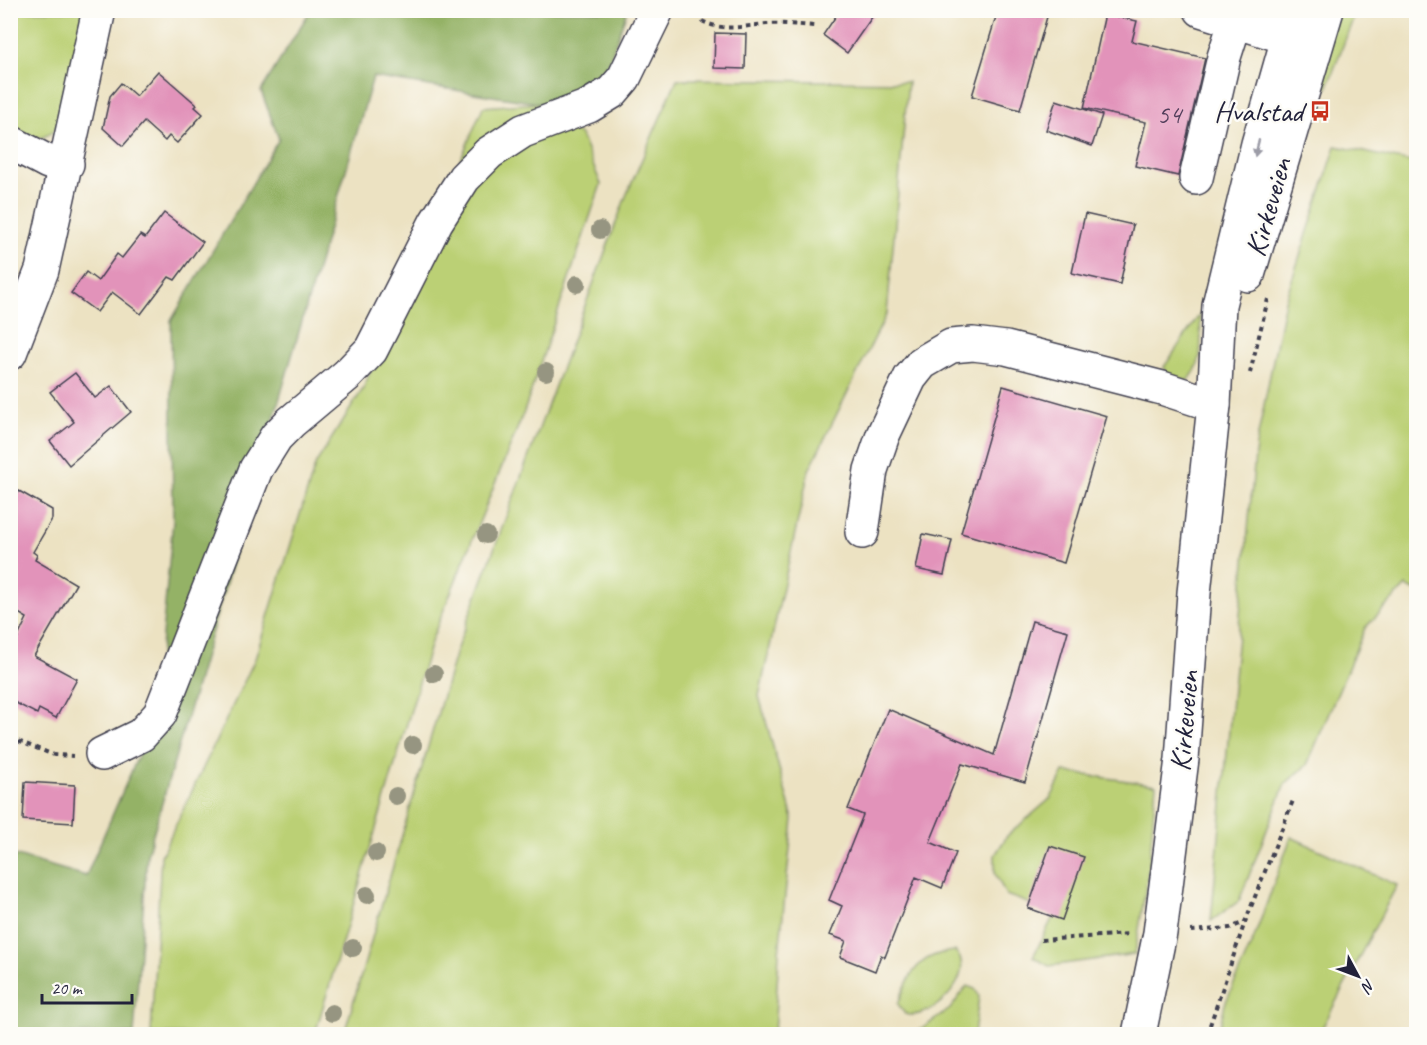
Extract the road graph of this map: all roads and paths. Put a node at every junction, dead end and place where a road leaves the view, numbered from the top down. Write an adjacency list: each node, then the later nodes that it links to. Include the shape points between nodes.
1 (99, 10): 10 (main road)
2 (657, 10): 16 (main road, via 624,78 612,92 589,106 523,131 489,153 464,178 436,222 371,350 291,422 265,454 160,714 141,735)
3 (1201, 10): 5 (main road)
4 (1327, 10): 8 (main road, Kirkeveien)
5 (1237, 16): 8 (main road); 11 (main road)
6 (702, 21): 7 (path, via 713,27 731,28)
7 (815, 26)
8 (1300, 31): 13 (main road, Kirkeveien)
9 (10, 142): 10 (main road, via 48,162)
10 (66, 164): 12 (main road, via 42,270)
11 (1196, 178)
12 (10, 352)
13 (1214, 405): 14 (main road, via 1006,348 951,346 922,363 910,378 882,435 871,470); 19 (main road, Kirkeveien, via 1182,759)
14 (861, 532)
15 (10, 738): 16 (path, via 54,755)
16 (102, 754)
17 (1294, 798): 18 (path)
18 (1245, 922): 19 (path, via 1230,928); 22 (path)
19 (1160, 933): 20 (path); 21 (main road, Kirkeveien)
20 (1041, 940)
21 (1139, 1035)
22 (1207, 1035)

